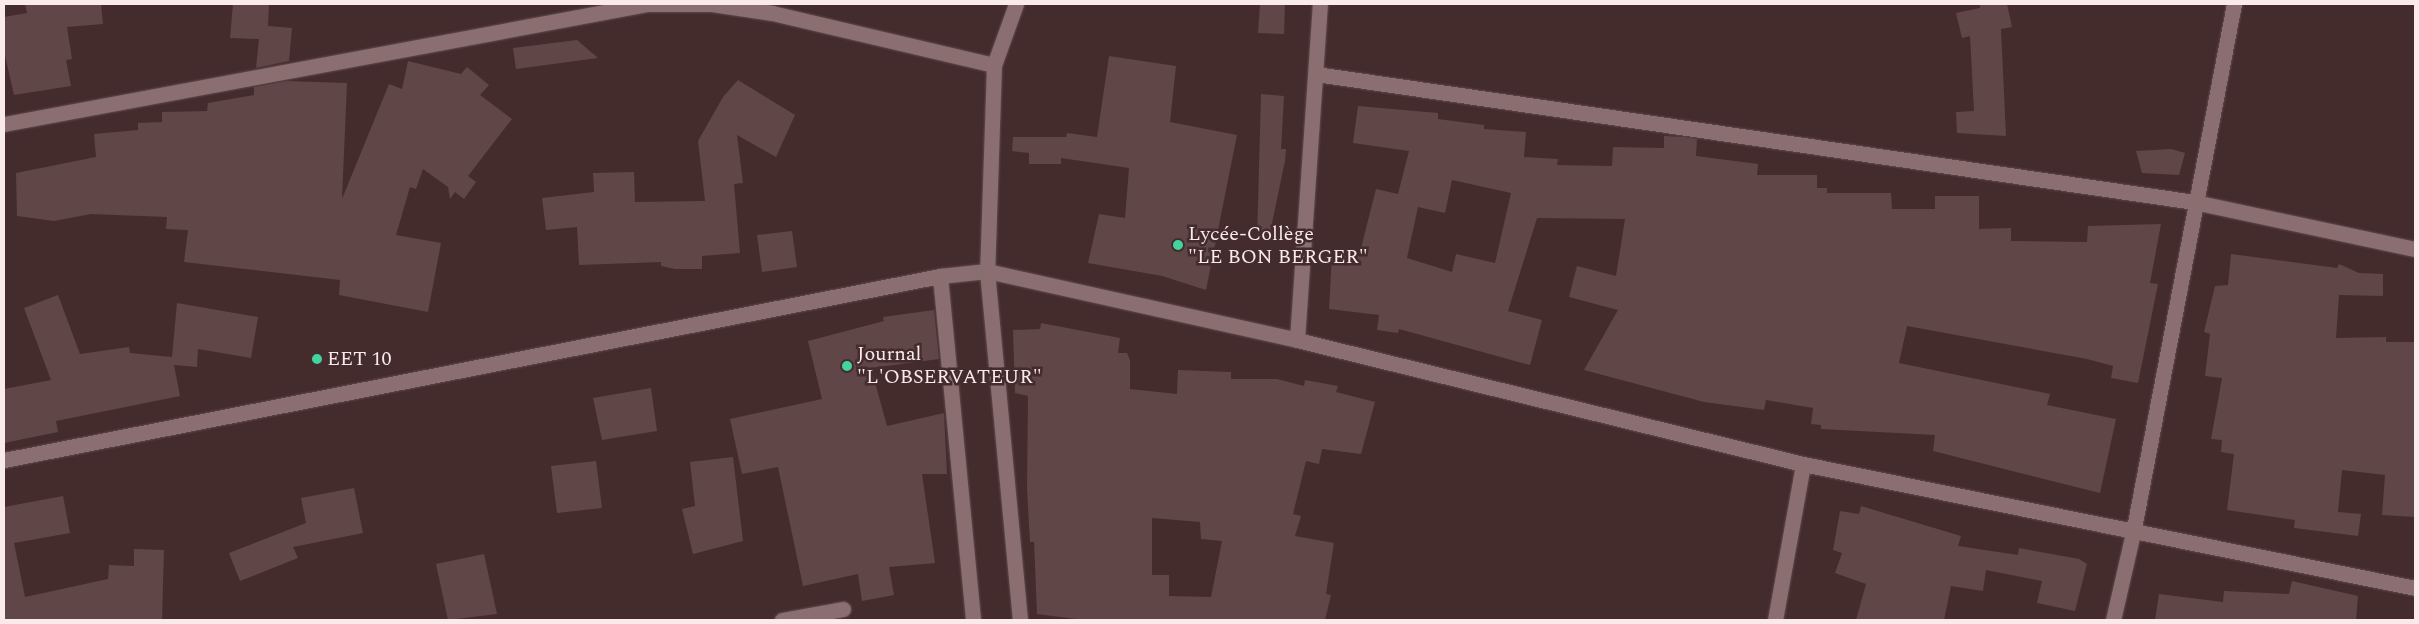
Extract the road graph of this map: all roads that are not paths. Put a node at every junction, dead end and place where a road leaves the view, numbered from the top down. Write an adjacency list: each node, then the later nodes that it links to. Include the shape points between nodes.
1 (1016, 4): 4 (street)
2 (1320, 4): 5 (street)
3 (2234, 4): 7 (street)
4 (994, 65): 6 (street, via 772,13 712,4 648,4); 9 (street)
5 (1316, 74): 7 (street); 11 (street)
6 (4, 124)
7 (2194, 202): 8 (street); 14 (street)
8 (2415, 249)
9 (987, 270): 10 (street); 11 (street); 19 (street)
10 (940, 276): 12 (street); 18 (street)
11 (1297, 340): 13 (street)
12 (4, 460)
13 (1802, 464): 14 (street); 20 (street)
14 (2134, 528): 15 (street); 21 (street)
15 (2415, 588)
16 (843, 609): 17 (street)
17 (782, 620)
18 (973, 620)
19 (1020, 620)
20 (1776, 620)
21 (2113, 620)

